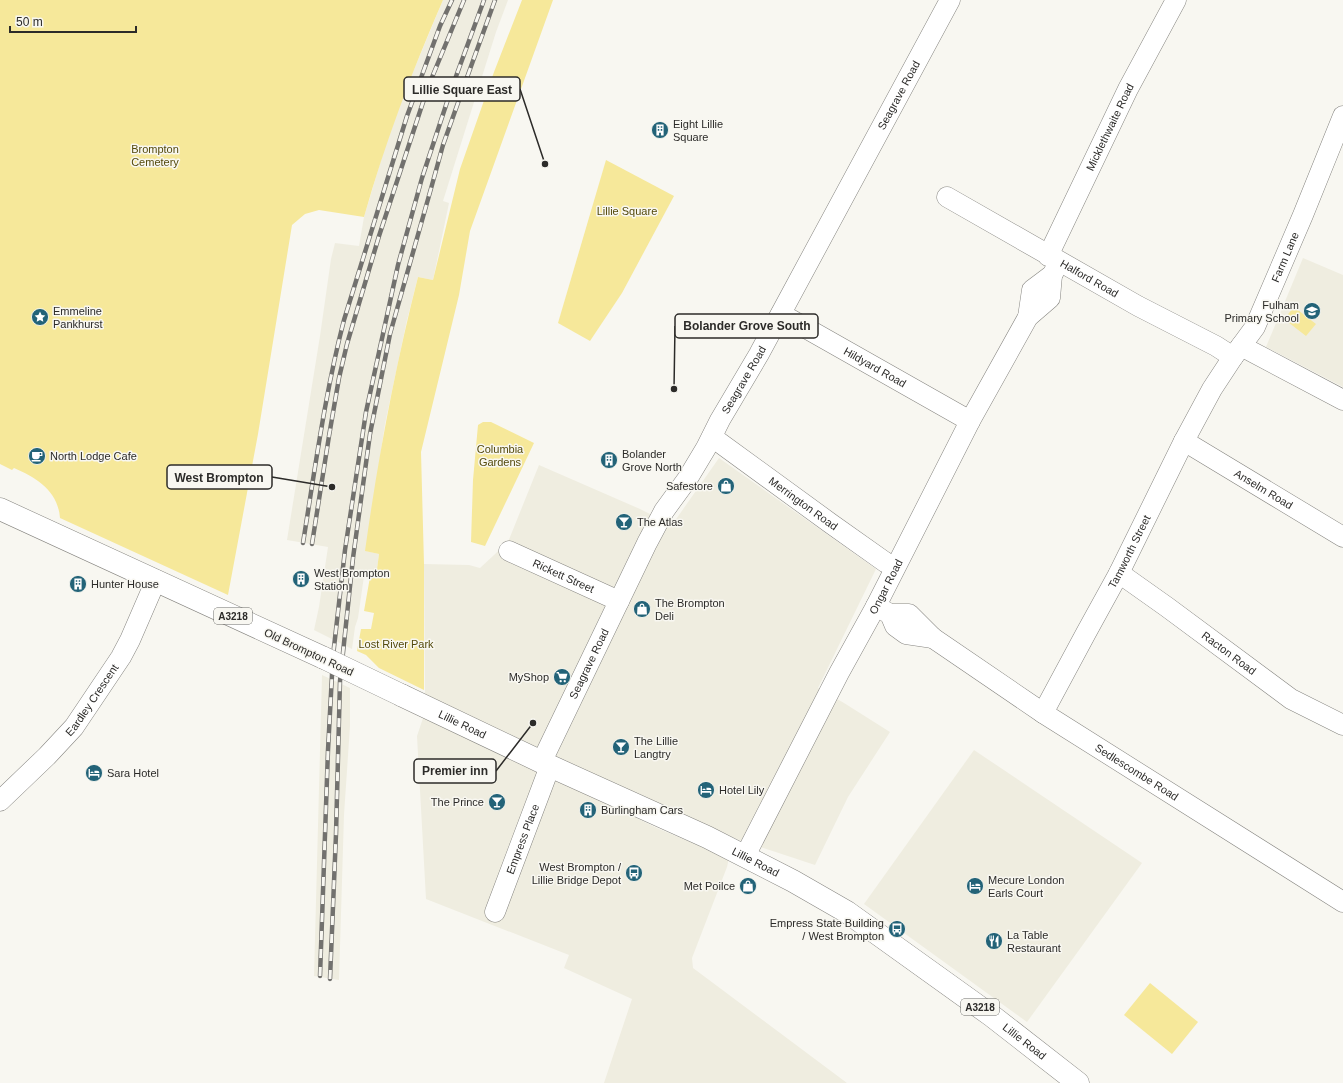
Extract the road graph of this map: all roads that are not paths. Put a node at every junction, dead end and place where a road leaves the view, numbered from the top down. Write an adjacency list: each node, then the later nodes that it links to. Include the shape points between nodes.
1 (950, 0): 6 (street, Seagrave Road)
2 (1176, 0): 5 (street, Micklethwaite Road, via 1128,90)
3 (1343, 116): 7 (street, Farm Lane, via 1255,327)
4 (947, 197): 5 (street, Halford Road)
5 (1053, 264): 7 (street, Halford Road, via 1216,346); 10 (street, Ongar Road, via 1050,298 1028,317)
6 (780, 314): 10 (street, Hildyard Road); 11 (street, Seagrave Road)
7 (1237, 351): 8 (street, Farm Lane); 9 (street, Halford Road)
8 (1212, 389): 12 (street, Tamworth Street)
9 (1343, 400)
10 (970, 421): 16 (street, Ongar Road)
11 (712, 437): 16 (street, Merrington Road); 19 (street, Seagrave Road, via 688,478 664,511)
12 (1184, 441): 14 (street, Anselm Road); 17 (street, Tamworth Street)
13 (1, 511): 18 (main road, Old Brompton Road / A3218)
14 (1343, 537)
15 (509, 551): 19 (street, Rickett Street)
16 (895, 568): 20 (street, Ongar Road)
17 (1119, 573): 22 (street, Tamworth Street); 23 (street, Racton Road, via 1291,700)
18 (156, 580): 21 (main road, Old Brompton Road / A3218, bridge); 25 (street, Eardley Crescent, via 130,640 74,727)
19 (619, 601): 24 (street, Seagrave Road)
20 (883, 610): 22 (street, Sedlescombe Road, via 895,626 906,634 933,638); 26 (street, Ongar Road, via 839,673)
21 (401, 695): 24 (main road, Lillie Road / A3218)
22 (1044, 713): 27 (street, Sedlescombe Road)
23 (1343, 725)
24 (546, 763): 26 (main road, Lillie Road / A3218); 28 (street, Empress Place)
25 (0, 801)
26 (745, 856): 29 (main road, Lillie Road / A3218, via 847,912 992,1016)
27 (1343, 902)
28 (495, 912)
29 (1078, 1083)

